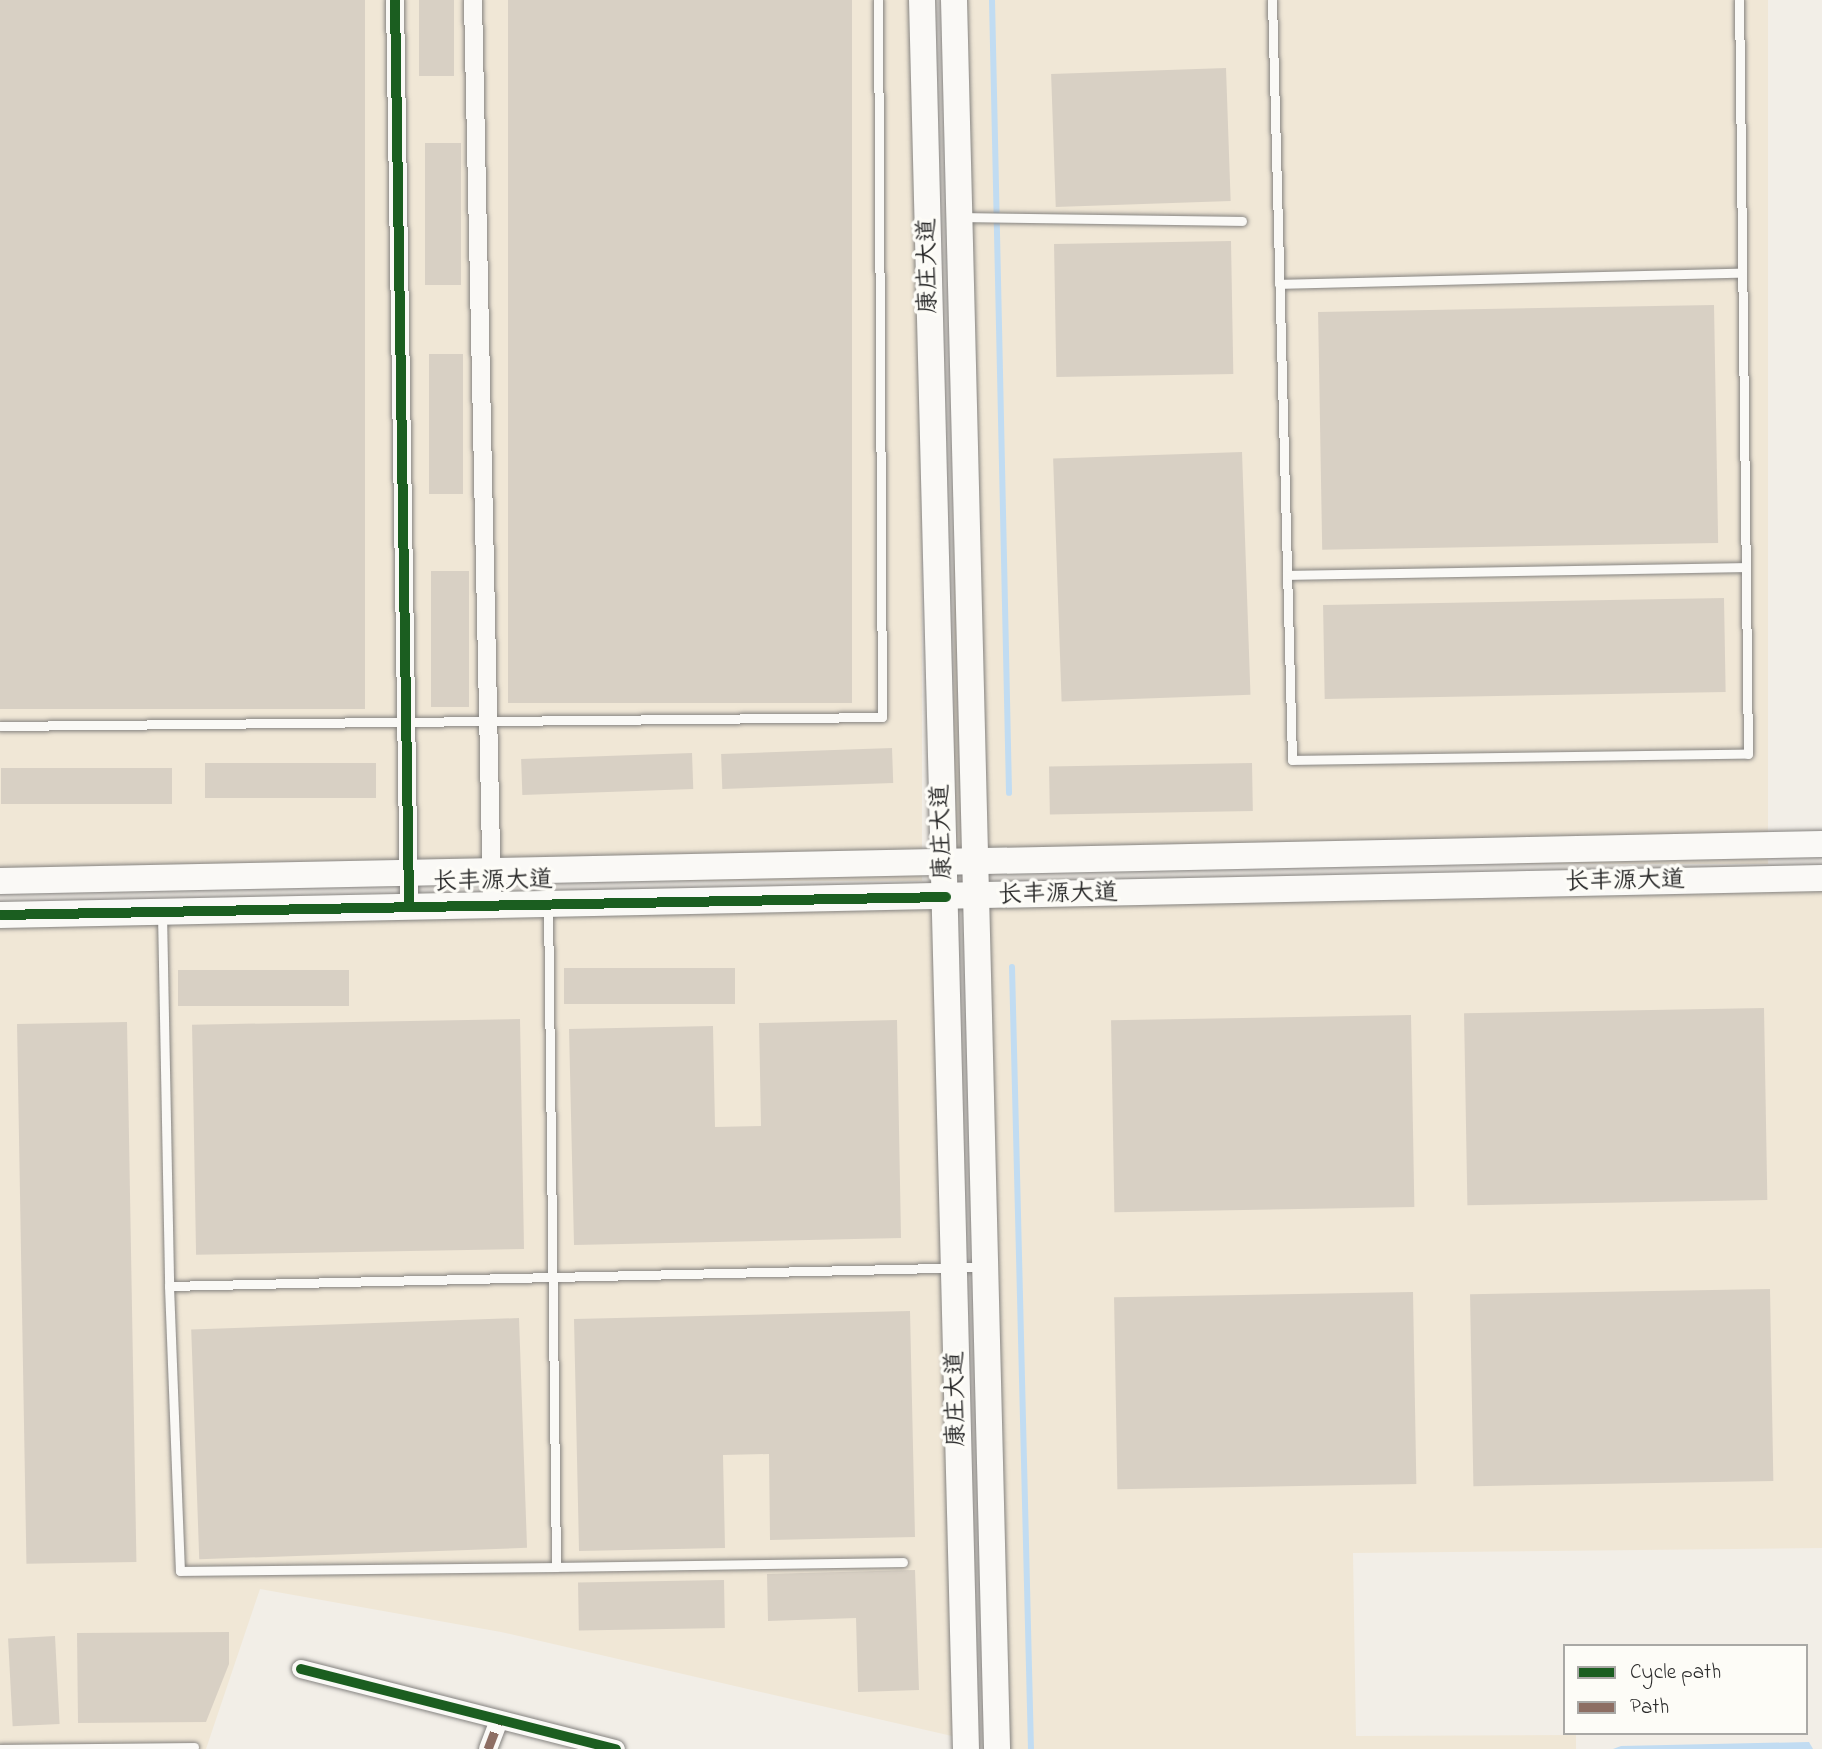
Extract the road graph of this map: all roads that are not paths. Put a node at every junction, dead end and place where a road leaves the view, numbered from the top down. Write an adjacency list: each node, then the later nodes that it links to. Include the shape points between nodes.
1 (395, 0): 14 (street)
2 (473, 0): 15 (street)
3 (878, 0): 15 (lane, via 882,717)
4 (922, 0): 18 (main road, 康庄大道)
5 (954, 0): 8 (main road, 康庄大道)
6 (1272, 0): 11 (lane)
7 (1738, 0): 10 (lane)
8 (959, 217): 9 (lane); 19 (main road, 康庄大道)
9 (1242, 221)
10 (1742, 273): 11 (lane); 12 (lane)
11 (1279, 284): 13 (lane)
12 (1745, 567): 13 (lane); 13 (lane, via 1748,754 1292,760)
13 (1287, 575)
14 (407, 724): 15 (lane); 16 (lane); 21 (street)
15 (488, 724): 20 (street)
16 (0, 726)
17 (1822, 844): 19 (main road, 长丰源大道)
18 (944, 864): 19 (main road, 长丰源大道); 20 (main road, 长丰源大道); 25 (main road, 康庄大道)
19 (976, 864): 24 (main road, 康庄大道)
20 (491, 872): 21 (main road, 长丰源大道); 27 (street)
21 (409, 874): 23 (main road, 长丰源大道); 28 (street)
22 (1822, 878): 24 (main road, 长丰源大道)
23 (0, 881)
24 (976, 896): 25 (main road, 长丰源大道); 31 (main road, 康庄大道)
25 (946, 897): 26 (main road, 长丰源大道); 32 (main road, 康庄大道)
26 (548, 902): 27 (main road, 长丰源大道); 33 (lane)
27 (492, 903): 28 (main road, 长丰源大道)
28 (409, 905): 29 (main road, 长丰源大道)
29 (162, 911): 30 (main road, 长丰源大道); 34 (lane)
30 (0, 915)
31 (981, 1267): 32 (lane); 44 (main road, 康庄大道)
32 (954, 1268): 33 (lane); 43 (main road, 康庄大道)
33 (555, 1277): 34 (lane); 36 (lane)
34 (169, 1286): 36 (lane, via 180,1571)
35 (903, 1562): 36 (lane)
36 (556, 1567)
37 (301, 1669): 38 (street)
38 (499, 1720): 41 (street); 42 (street)
39 (194, 1747): 40 (lane)
40 (0, 1749)
41 (488, 1749)
42 (616, 1749)
43 (966, 1749)
44 (997, 1749)

